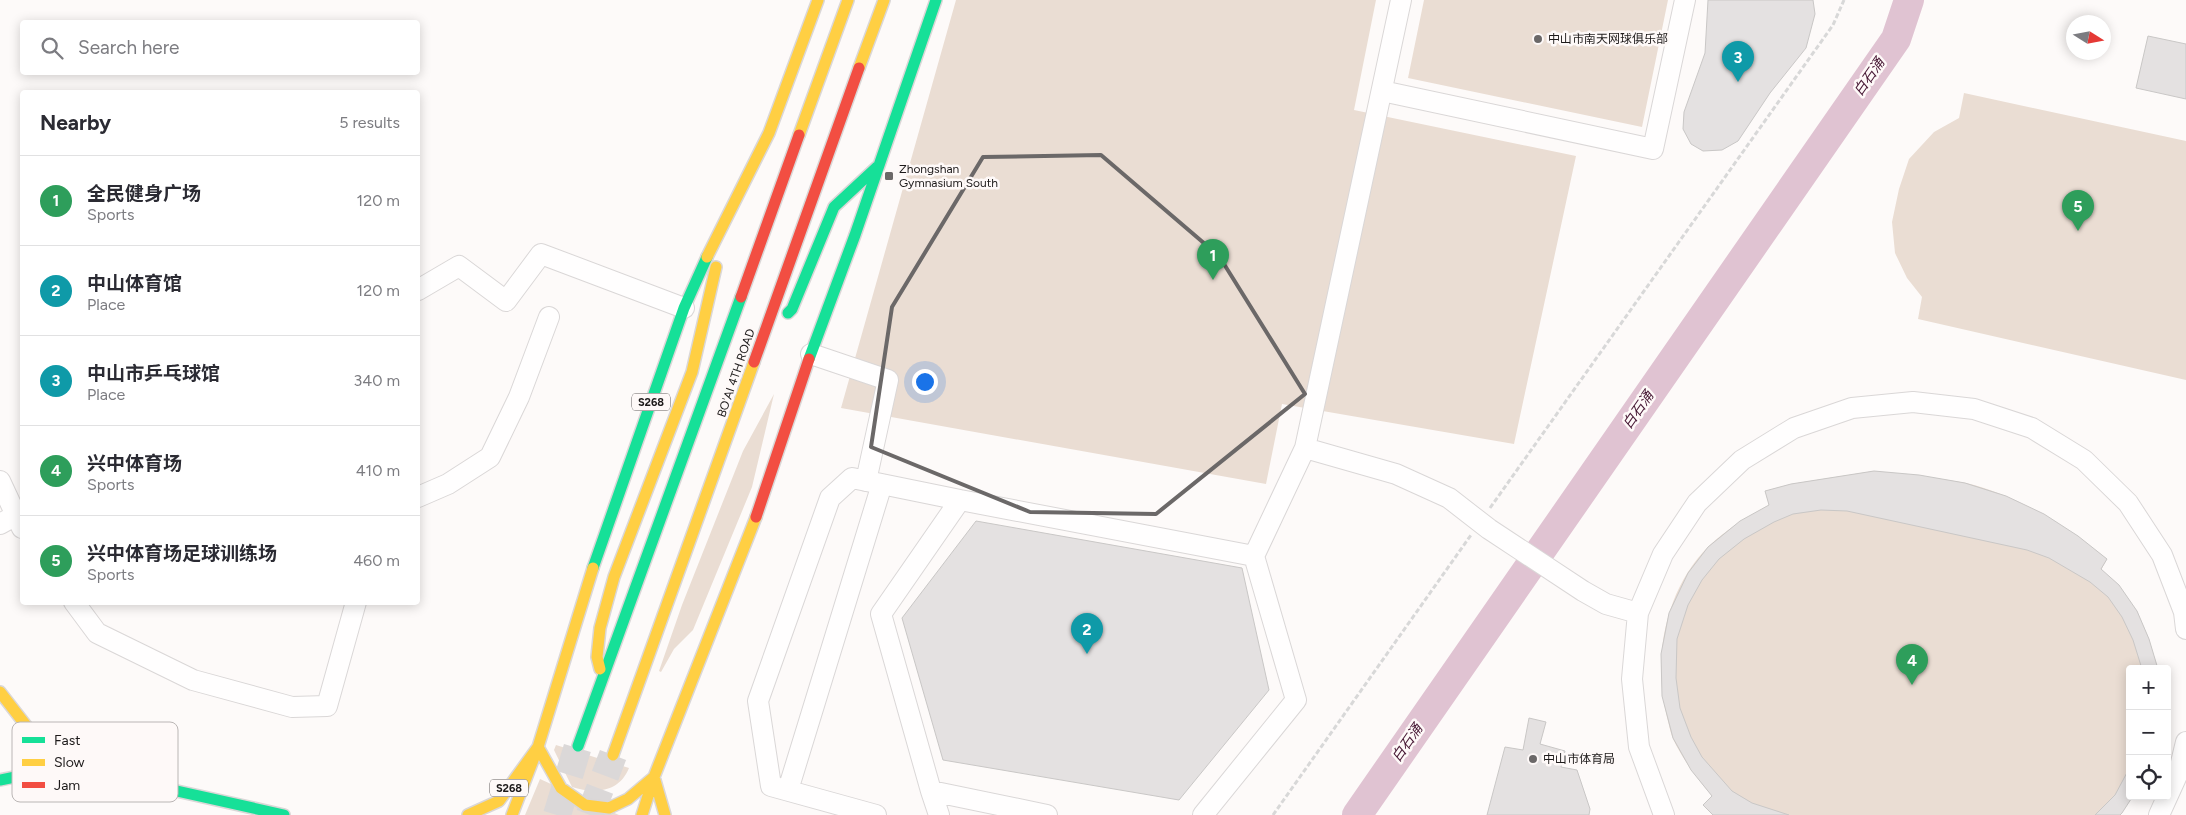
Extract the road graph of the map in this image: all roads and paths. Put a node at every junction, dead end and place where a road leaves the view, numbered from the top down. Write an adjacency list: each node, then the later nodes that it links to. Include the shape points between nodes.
1 (818, 0): 9 (main road, S268)
2 (848, 0): 28 (main road, BO'AI 4TH ROAD)
3 (884, 0): 14 (main road, BO'AI 4TH ROAD)
4 (936, 0): 10 (main road)
5 (1402, 0): 8 (street)
6 (1685, 0): 8 (street, via 1653,149)
7 (1844, 0): 22 (path, via 1833,25)
8 (1382, 91): 16 (street)
9 (769, 133): 12 (main road, S268); 28 (main road, via 761,166 724,245 711,283 692,372 614,578 600,628 597,657)
10 (879, 165): 14 (main road, via 834,207 792,309); 15 (main road)
11 (420, 289): 12 (street, via 459,266 506,302 541,254)
12 (684, 308): 33 (main road, S268, via 598,550)
13 (549, 317): 19 (street, via 519,397 490,457 448,484)
14 (763, 337): 34 (main road, BO'AI 4TH ROAD)
15 (811, 354): 18 (street, via 888,380); 35 (main road, via 766,490)
16 (1305, 448): 22 (street, via 1396,474 1449,498); 23 (street)
17 (0, 481): 21 (street)
18 (874, 482): 20 (street); 36 (street); 36 (street, via 852,478 830,498 758,702 771,786)
19 (420, 497)
20 (960, 500): 23 (street); 38 (street, via 881,614)
21 (15, 520)
22 (1485, 525): 26 (street, via 1555,574 1606,604); 48 (path)
23 (1254, 556): 47 (street, via 1296,700)
24 (76, 605): 25 (street, via 97,633 193,680 292,707 326,706)
25 (355, 605)
26 (1638, 613): 27 (street, via 1663,554 1697,503 1742,460 1794,428 1852,408 1913,402 1974,409 2032,428 2084,460 2128,503 2162,555 2184,612); 49 (street, via 1632,679 1639,747)
27 (2186, 628)
28 (602, 680): 32 (main road, BO'AI 4TH ROAD)
29 (0, 692): 30 (main road)
30 (23, 722)
31 (2186, 742): 50 (street)
32 (578, 746)
33 (538, 747): 35 (main road, via 561,788 585,805 610,808 628,799); 40 (main road, S268, via 499,800); 41 (main road, S268)
34 (613, 754)
35 (654, 777): 42 (main road); 43 (main road)
36 (788, 790): 44 (street)
37 (178, 791): 39 (main road)
38 (931, 791): 45 (street); 46 (street)
39 (284, 815)
40 (468, 815)
41 (512, 815)
42 (642, 815)
43 (665, 815)
44 (876, 815)
45 (939, 815)
46 (1047, 815)
47 (1203, 815)
48 (1273, 815)
49 (1664, 815)
50 (2160, 815)

